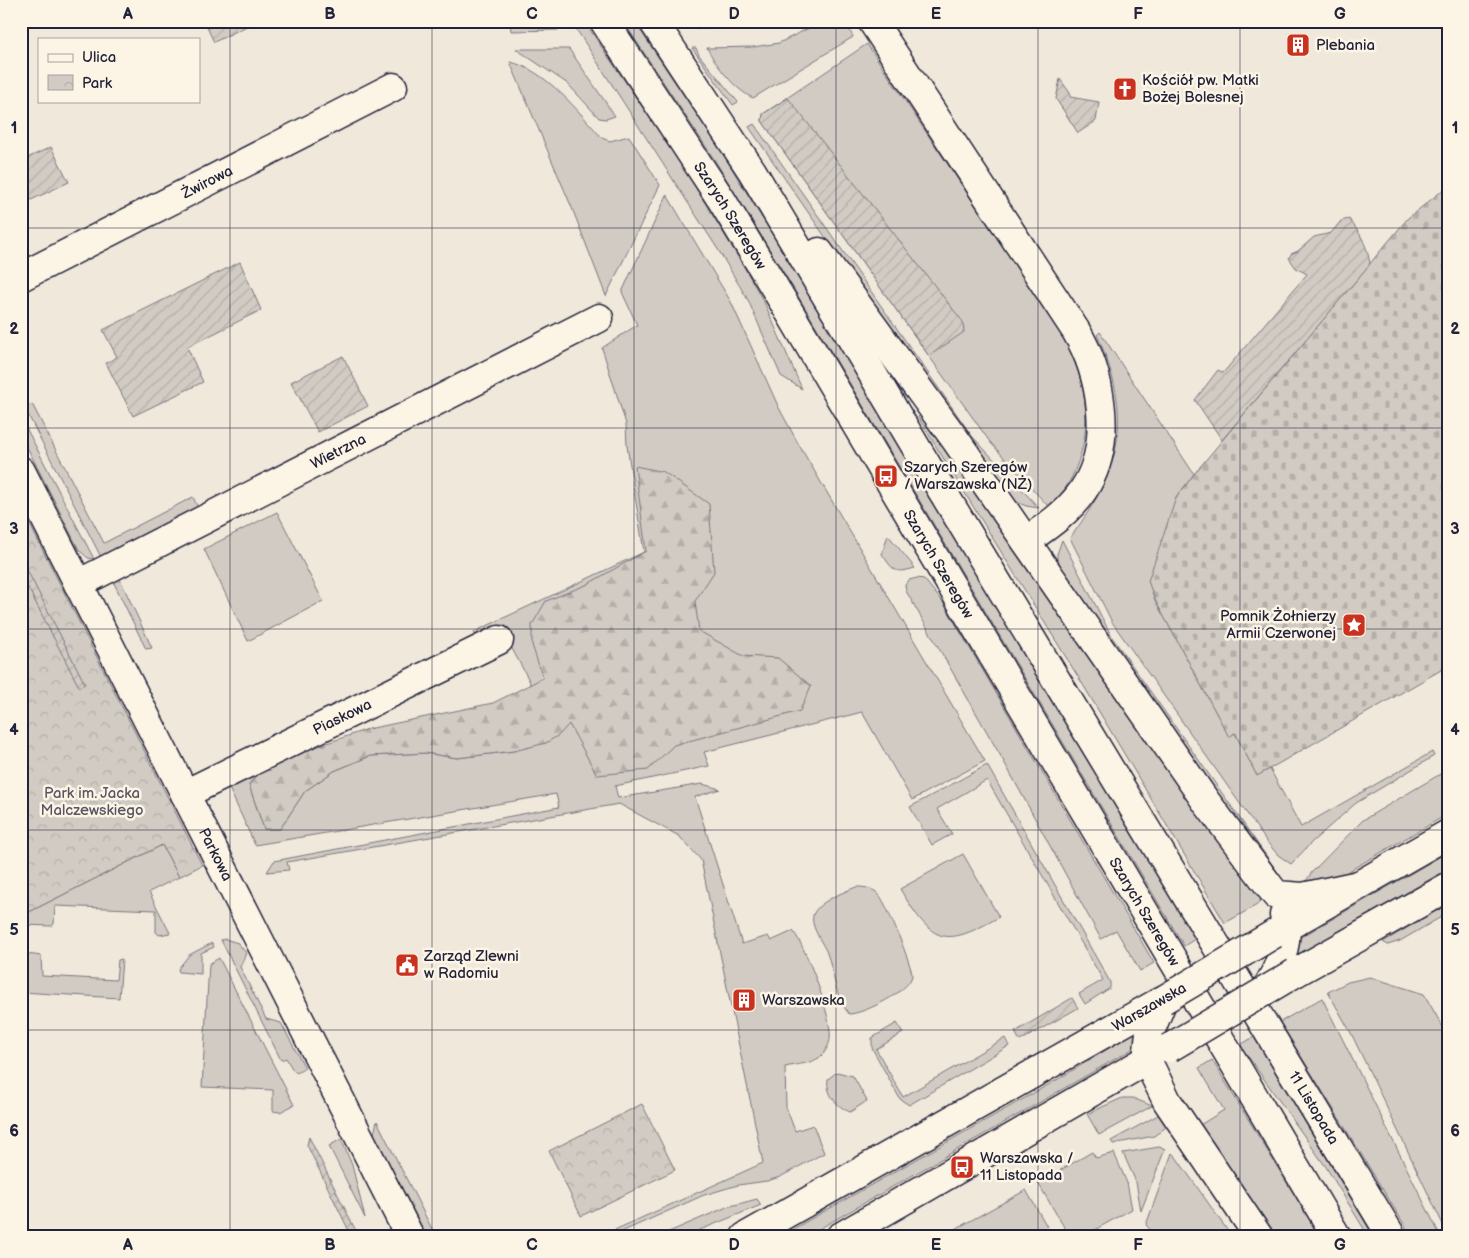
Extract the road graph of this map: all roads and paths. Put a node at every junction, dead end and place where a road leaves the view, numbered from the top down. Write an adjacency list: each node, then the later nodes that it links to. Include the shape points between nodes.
1 (604, 21): 25 (main road, Szarych Szeregów, via 785,305)
2 (653, 21): 5 (main road)
3 (872, 22): 9 (main road, via 1076,331 1095,376 1101,423 1098,450 1087,484 1063,514)
4 (393, 86): 6 (main road, Żwirowa)
5 (726, 130): 9 (main road, via 821,254); 26 (main road, 11 Listopada)
6 (21, 277)
7 (599, 318): 10 (main road, Wietrzna)
8 (21, 471): 10 (main road, Parkowa)
9 (1026, 541): 16 (main road, via 1131,696)
10 (78, 584): 12 (main road, Parkowa)
11 (499, 640): 12 (main road, Piaskowa)
12 (186, 794): 21 (main road, Parkowa)
13 (1448, 834): 14 (main road, Warszawska)
14 (1359, 885): 16 (main road, via 1304,898); 17 (main road, Warszawska)
15 (1448, 887): 18 (main road, bridge)
16 (1276, 895): 17 (main road, via 1281,905)
17 (1280, 937): 18 (main road, bridge, via 1275,978); 19 (main road, Warszawska, bridge)
18 (1263, 993): 20 (main road, bridge)
19 (1155, 1009): 20 (main road, via 1146,1050); 22 (main road, Warszawska)
20 (1158, 1054): 23 (main road); 24 (main road, via 1167,1101)
21 (410, 1237)
22 (745, 1237)
23 (840, 1237)
24 (1259, 1237)
25 (1337, 1237)
26 (1392, 1237)

